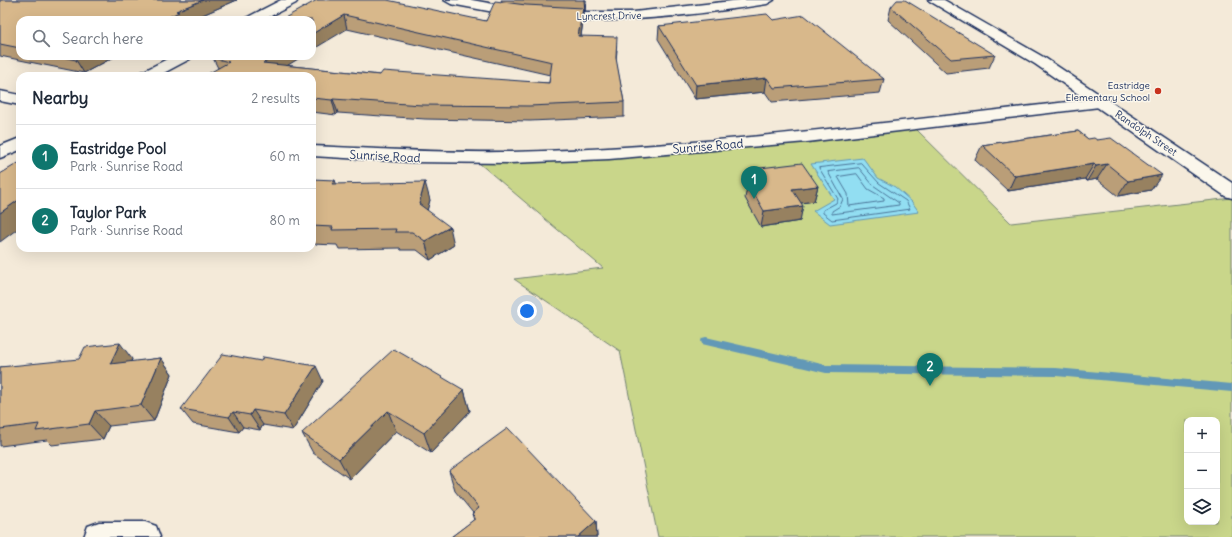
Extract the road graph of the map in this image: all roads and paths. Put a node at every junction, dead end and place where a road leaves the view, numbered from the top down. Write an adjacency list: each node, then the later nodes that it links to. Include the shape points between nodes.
1 (291, 0): 5 (street)
2 (451, 0): 3 (street, Lyncrest Drive, via 536,14 599,17 653,15)
3 (767, 0)
4 (935, 0): 10 (street, Randolph Street, via 1002,37)
5 (261, 16)
6 (176, 60): 7 (street)
7 (154, 72)
8 (0, 96): 9 (street)
9 (16, 99)
10 (1102, 103): 12 (street, Sunrise Road, via 632,153 473,158); 14 (street, Randolph Street)
11 (16, 145): 13 (street)
12 (316, 151)
13 (0, 153)
14 (1232, 192)
15 (99, 537): 16 (street)
16 (145, 537)

